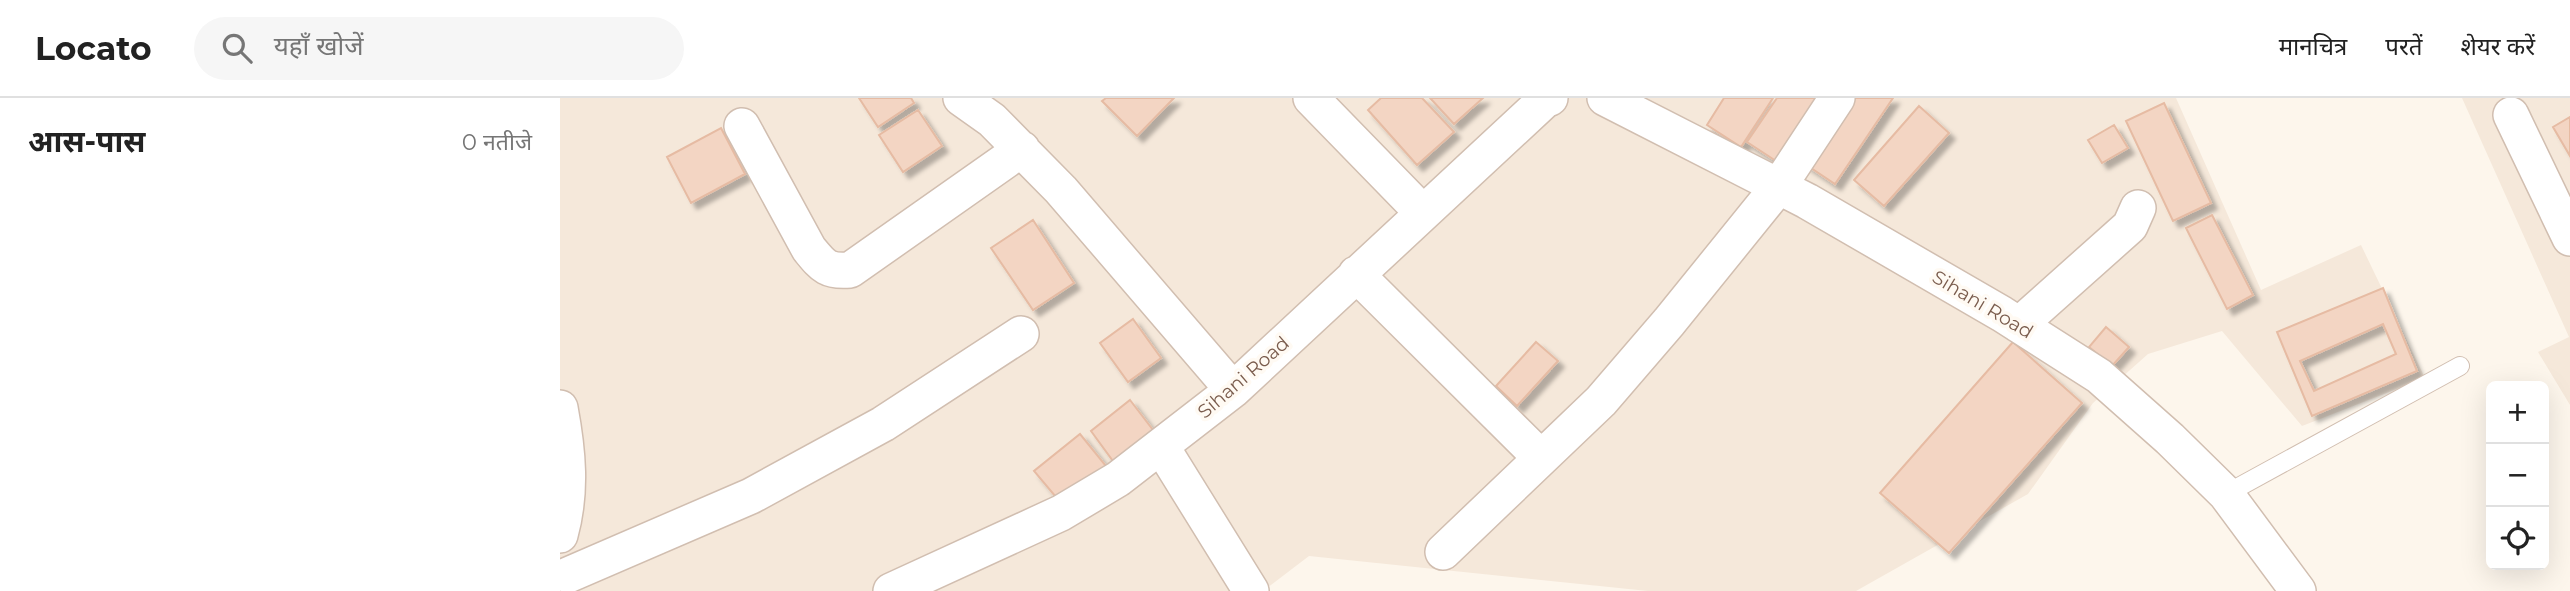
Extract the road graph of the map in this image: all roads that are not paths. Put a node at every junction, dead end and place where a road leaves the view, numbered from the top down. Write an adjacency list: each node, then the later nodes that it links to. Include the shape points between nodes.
1 (961, 98): 8 (street)
2 (1311, 98): 11 (street)
3 (1550, 98): 11 (street, Sihani Road)
4 (1605, 98): 9 (street, Sihani Road)
5 (1838, 98): 9 (street)
6 (2511, 115): 12 (street)
7 (742, 126): 8 (street, via 809,249 834,272 850,270)
8 (1022, 149): 17 (street)
9 (1779, 187): 14 (street, Sihani Road); 20 (street, via 1601,401)
10 (2138, 208): 14 (street, via 2130,226)
11 (1422, 212): 13 (street, Sihani Road)
12 (2570, 238)
13 (1356, 274): 17 (street, Sihani Road); 20 (street)
14 (2019, 325): 21 (street, Sihani Road, via 2099,376)
15 (1021, 334): 24 (street, via 883,424 751,496)
16 (2460, 366): 21 (lane)
17 (1233, 390): 19 (street, Sihani Road)
18 (560, 408): 22 (street, via 568,495)
19 (1161, 446): 25 (street, Sihani Road, via 1061,513); 26 (street)
20 (1542, 458): 23 (street)
21 (2226, 494): 27 (street, Sihani Road)
22 (560, 535)
23 (1443, 552)
24 (570, 578)
25 (891, 591)
26 (1251, 591)
27 (2298, 591)

